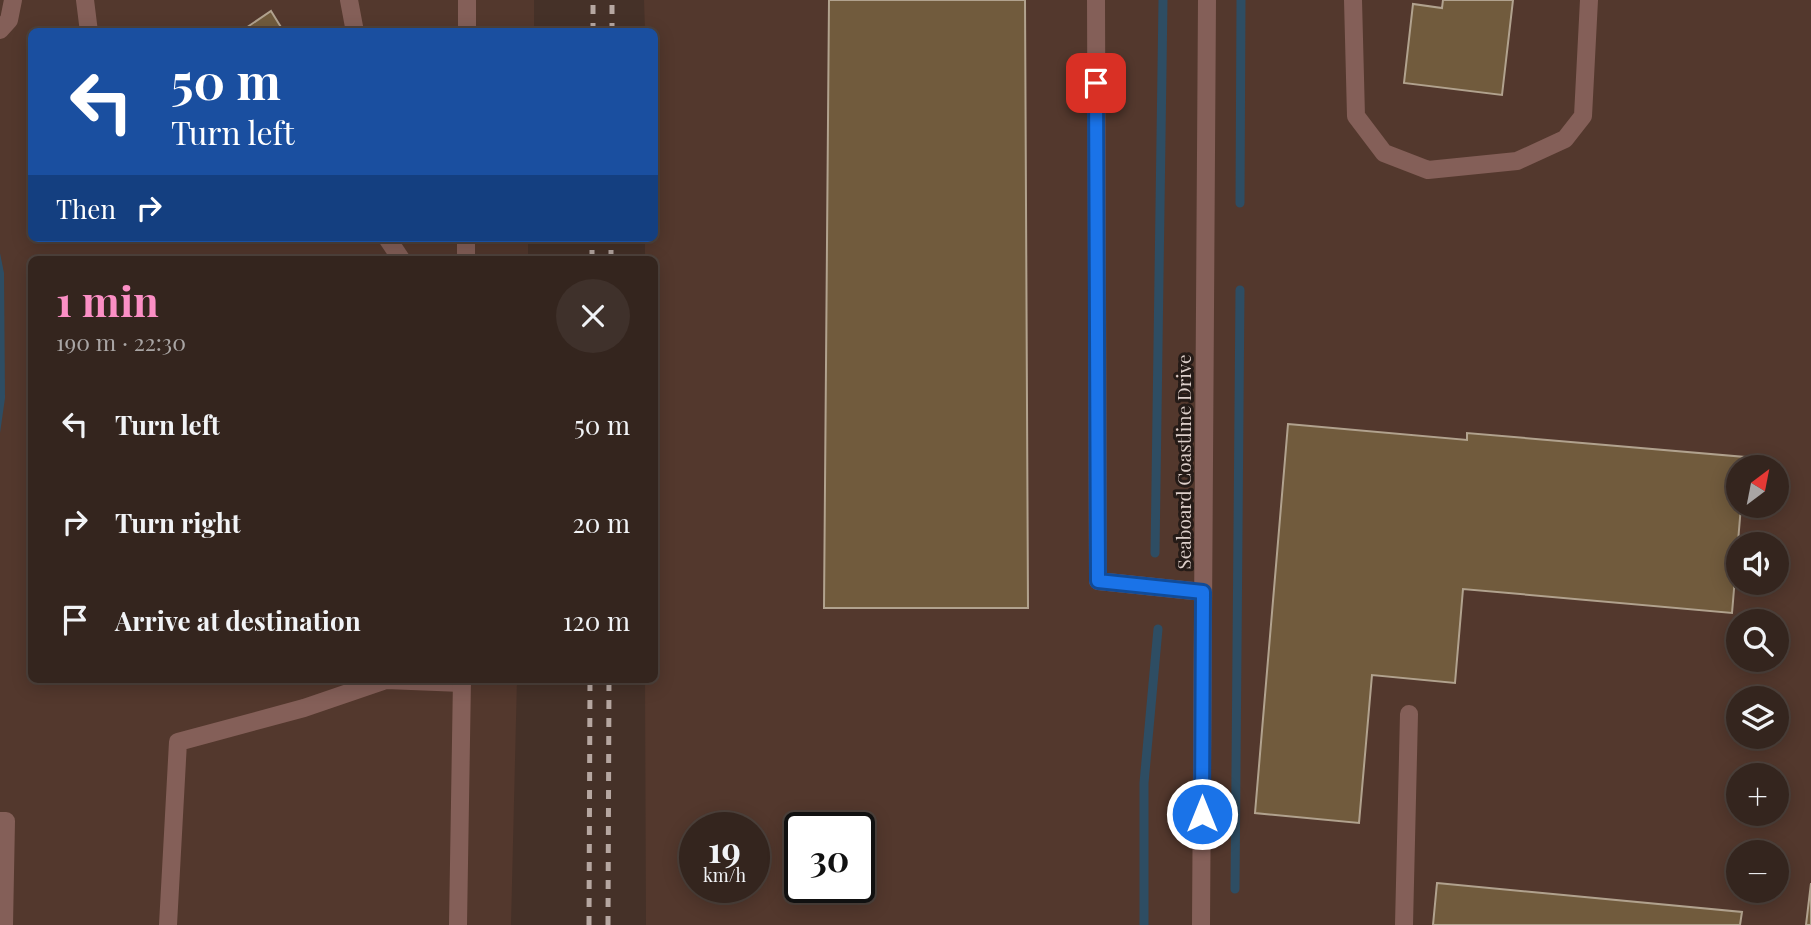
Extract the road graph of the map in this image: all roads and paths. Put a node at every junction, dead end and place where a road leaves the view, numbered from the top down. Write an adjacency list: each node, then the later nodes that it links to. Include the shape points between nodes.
1 (13, 0): 12 (street, via 9,20)
2 (85, 0): 9 (street)
3 (349, 0): 10 (street)
4 (467, 0): 11 (street)
5 (1096, 0): 13 (street, via 1098,581)
6 (1207, 0): 13 (street, Seaboard Coastline Drive)
7 (1353, 0): 8 (street, via 1356,116 1384,153 1429,170 1517,161 1564,139 1583,116)
8 (1589, 0)
9 (88, 28)
10 (354, 28)
11 (467, 28)
12 (0, 30)
13 (1203, 592): 21 (street, Seaboard Coastline Drive)
14 (377, 683): 19 (street, via 178,742)
15 (462, 683): 20 (street)
16 (1409, 714): 22 (street)
17 (0, 821): 18 (street, via 6,821)
18 (4, 925)
19 (168, 925)
20 (458, 925)
21 (1201, 925)
22 (1404, 925)

